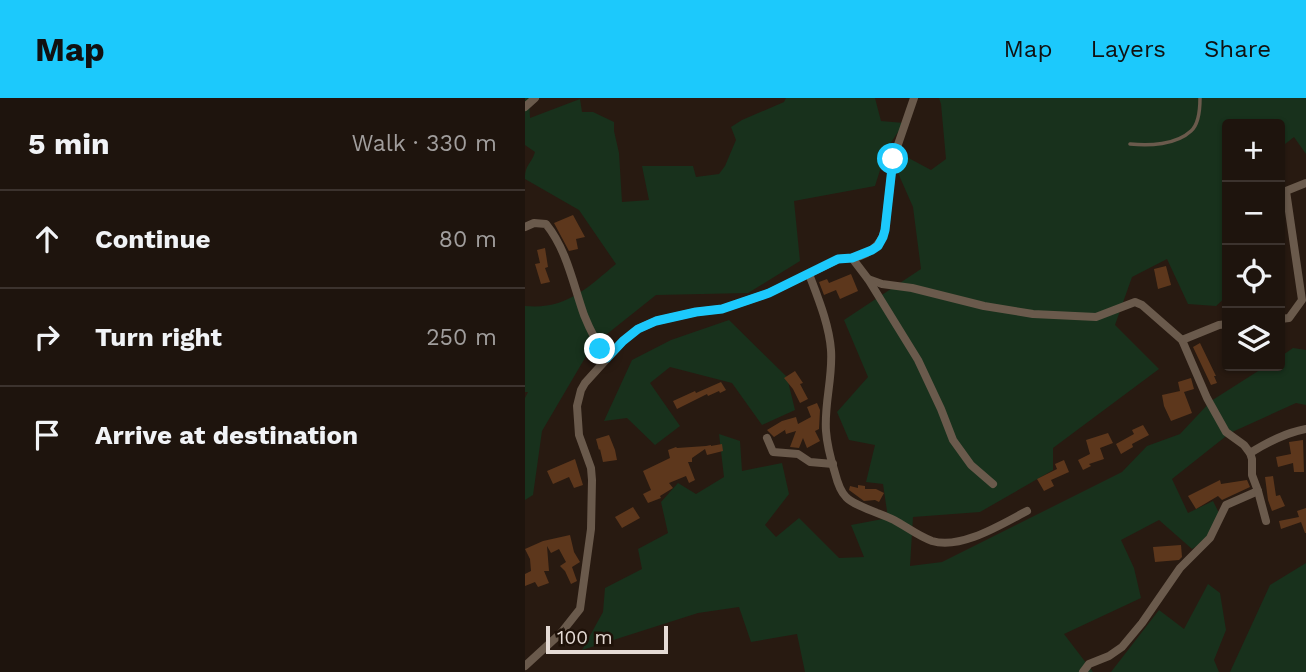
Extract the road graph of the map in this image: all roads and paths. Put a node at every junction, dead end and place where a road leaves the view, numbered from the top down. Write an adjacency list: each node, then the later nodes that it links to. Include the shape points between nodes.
1 (535, 98): 4 (street)
2 (914, 98): 8 (street, via 893,159 883,237 878,246)
3 (1200, 98): 5 (lane, via 1192,131 1152,146)
4 (525, 107)
5 (1130, 144)
6 (1306, 183): 11 (street, via 1286,191 1302,300)
7 (525, 227): 14 (street, via 547,225 557,237 584,315)
8 (852, 258): 9 (street, via 838,259); 10 (street)
9 (809, 274): 14 (street, via 722,309 656,321 638,329); 18 (street, via 832,353 826,430)
10 (868, 279): 13 (street, via 1033,314 1096,317 1135,302); 19 (street, via 918,360 953,439 971,465)
11 (1285, 318)
12 (1222, 325): 13 (street)
13 (1182, 340): 17 (street, via 1226,432)
14 (607, 358): 23 (street, via 585,383 577,406 579,435 592,480 591,529 580,609)
15 (1306, 429): 17 (street)
16 (767, 438): 18 (street, via 773,452)
17 (1250, 453): 20 (street)
18 (832, 464): 21 (street, via 849,500 933,541 953,542 981,534)
19 (993, 484)
20 (1258, 491): 22 (street); 24 (street, via 1226,505 1210,538 1180,568 1122,647)
21 (1027, 511)
22 (1266, 521)
23 (525, 666)
24 (1083, 672)

